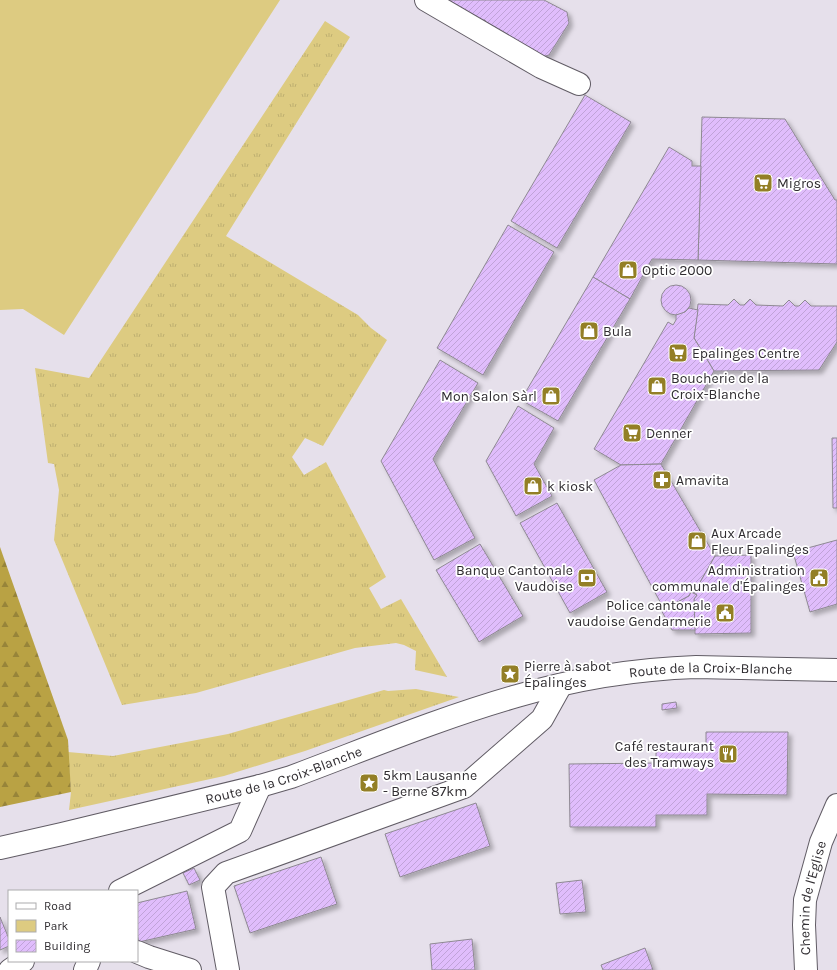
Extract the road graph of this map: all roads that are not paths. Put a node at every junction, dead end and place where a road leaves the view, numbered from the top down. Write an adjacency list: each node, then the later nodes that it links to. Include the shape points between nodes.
1 (426, 0): 2 (street, via 541,67)
2 (579, 84)
3 (837, 670): 4 (street, Route de la Croix-Blanche, via 674,668 606,676)
4 (561, 685): 5 (street, Route de la Croix-Blanche, via 477,708); 13 (street, via 542,719 464,787 226,873 213,887)
5 (260, 786): 7 (street, Route de la Croix-Blanche); 8 (street, via 240,831)
6 (837, 805): 14 (street, Chemin de l'Eglise, via 821,842 805,900)
7 (0, 848)
8 (122, 890)
9 (138, 952): 12 (street)
10 (22, 962): 11 (street)
11 (10, 970)
12 (190, 970)
13 (228, 970)
14 (806, 970)

